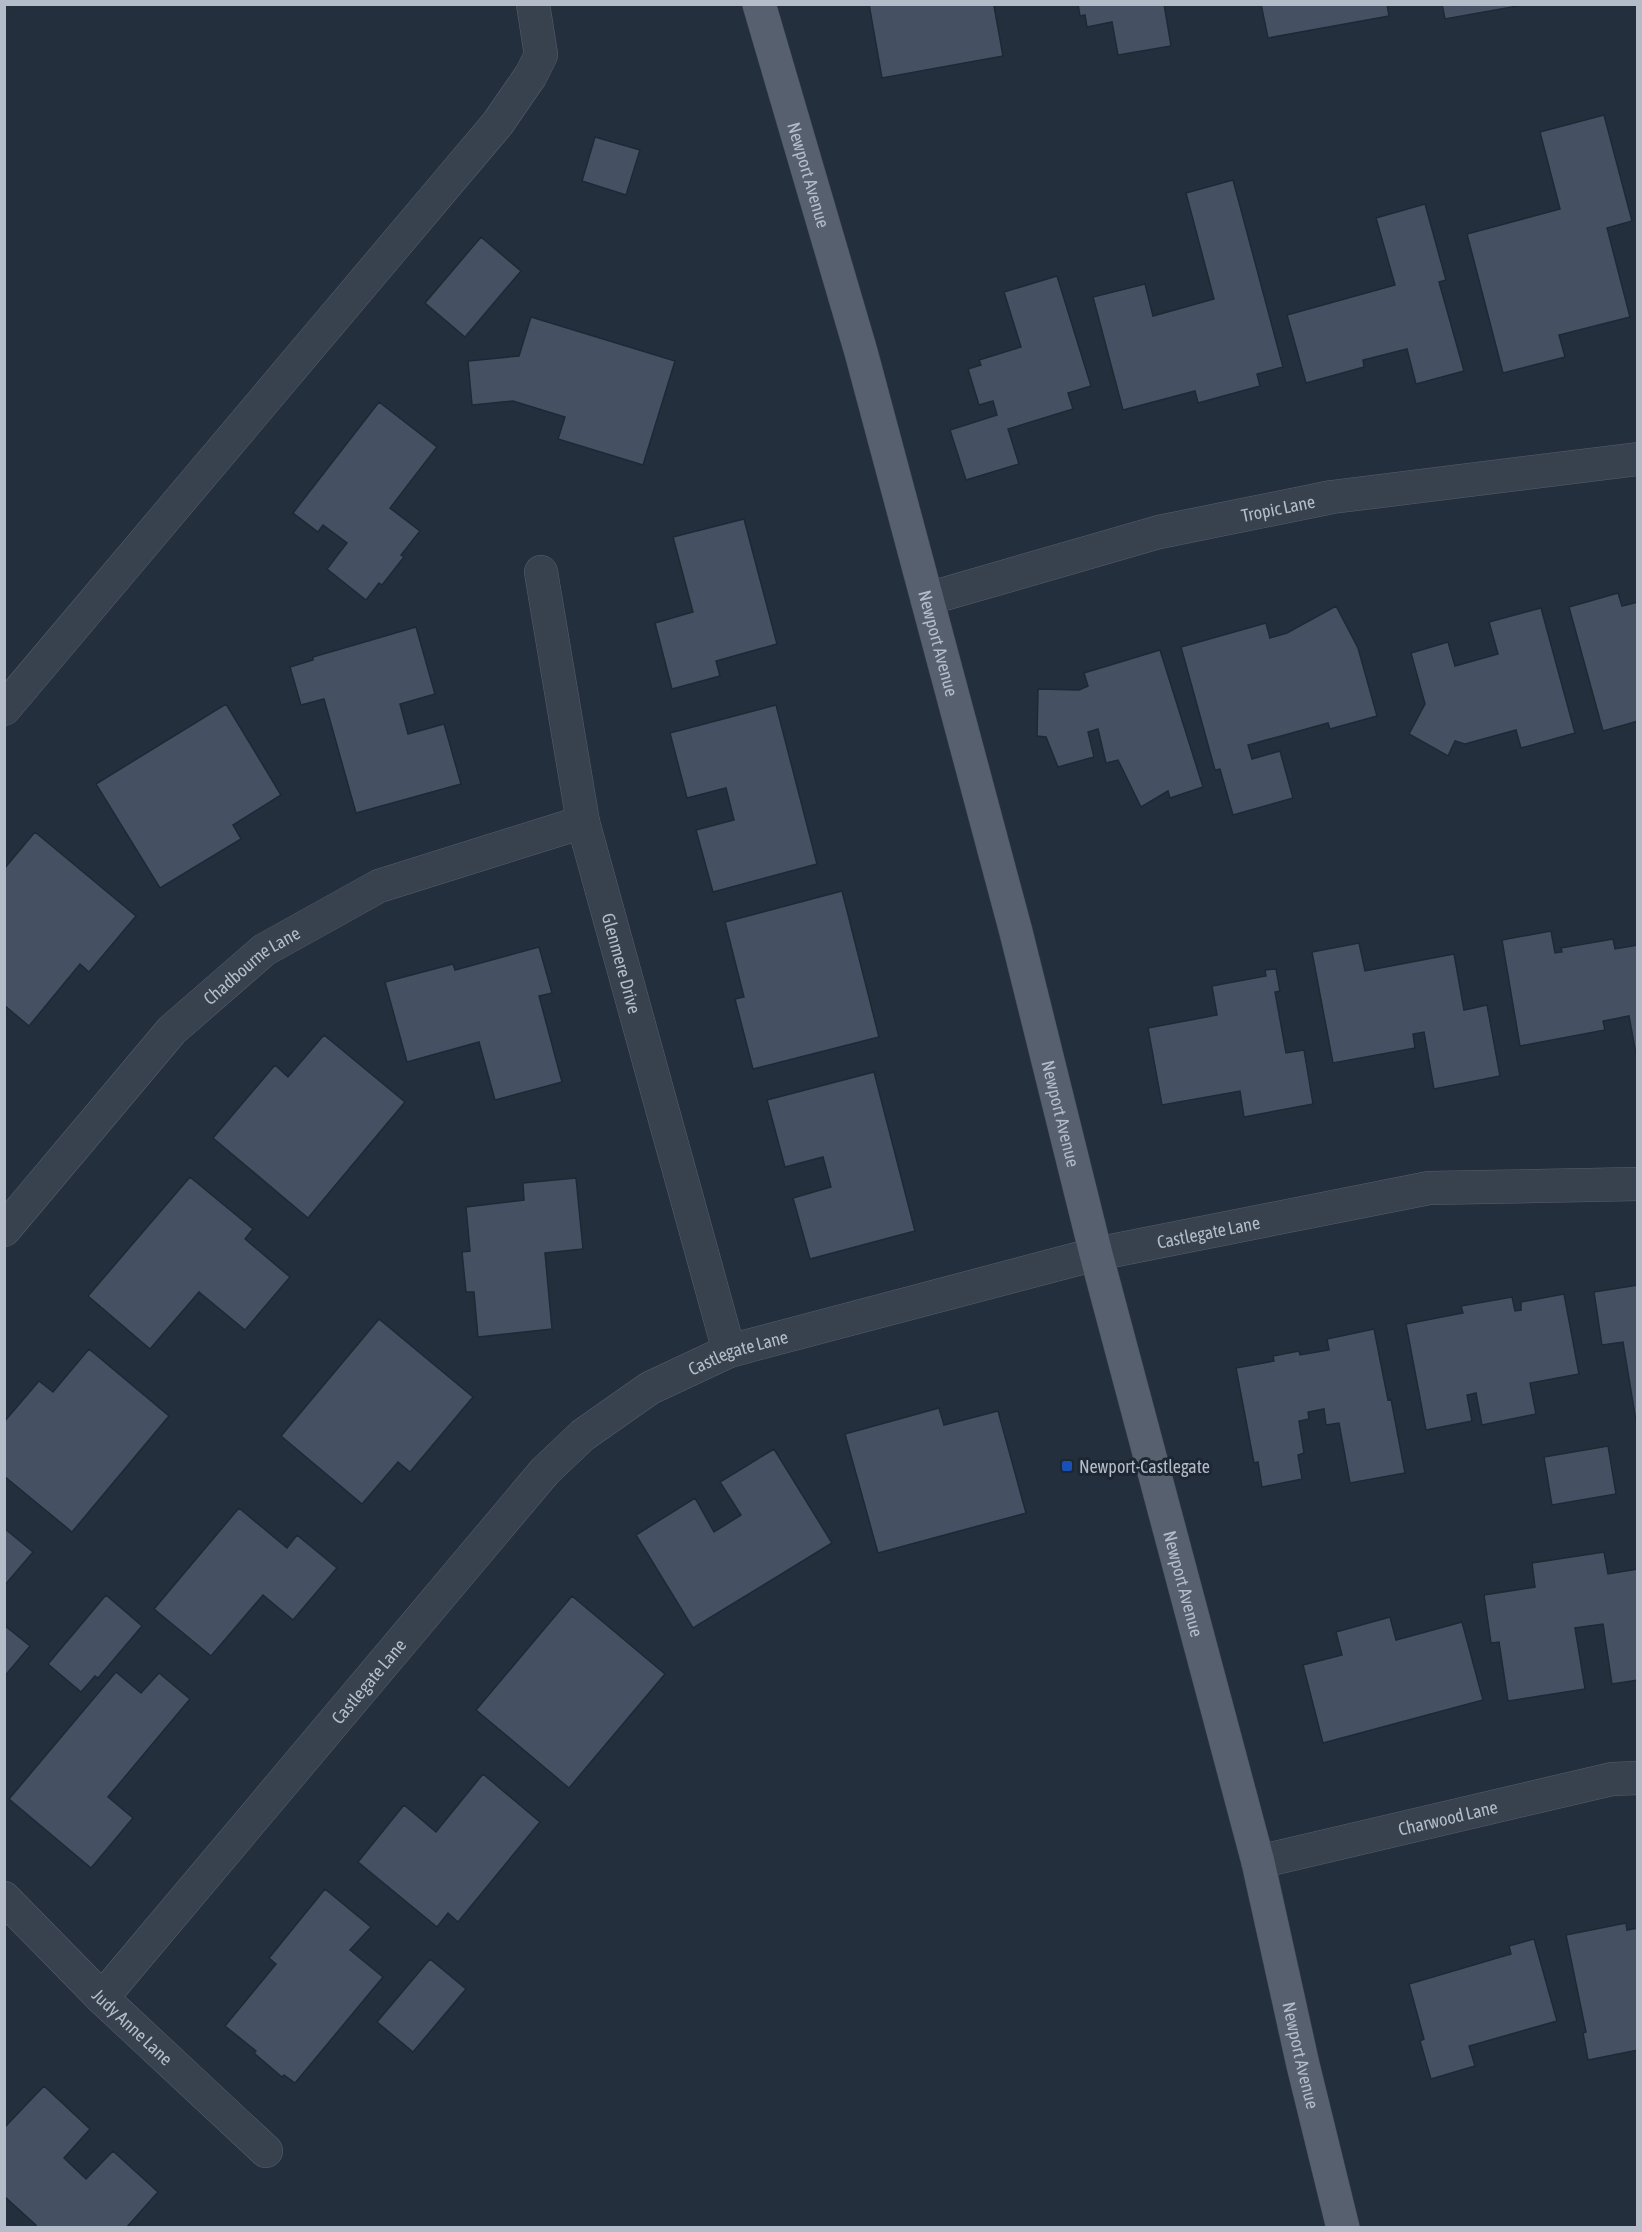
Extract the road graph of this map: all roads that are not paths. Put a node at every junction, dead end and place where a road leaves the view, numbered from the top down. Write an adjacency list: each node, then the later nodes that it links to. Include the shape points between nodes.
1 (533, 4): 6 (street, via 541,56 498,123)
2 (759, 4): 5 (main road, Newport Avenue, via 861,352)
3 (1638, 459): 5 (street, Tropic Lane, via 1320,500 1159,532)
4 (541, 572): 7 (street, Glenmere Drive)
5 (927, 599): 10 (main road, Newport Avenue)
6 (4, 709)
7 (583, 822): 9 (street, Chadbourne Lane, via 380,886 264,950 172,1030); 11 (street, Glenmere Drive)
8 (1638, 1184): 10 (street, Castlegate Lane, via 1429,1188)
9 (4, 1230)
10 (1096, 1254): 11 (street, Castlegate Lane); 13 (main road, Newport Avenue)
11 (729, 1351): 15 (street, Castlegate Lane, via 650,1388 583,1435 545,1471)
12 (1638, 1778): 13 (street, Charwood Lane, via 1612,1779)
13 (1258, 1862): 17 (main road, Newport Avenue)
14 (4, 1898): 15 (street, Judy Anne Lane)
15 (102, 1998): 16 (street, Judy Anne Lane)
16 (266, 2151)
17 (1343, 2228)

